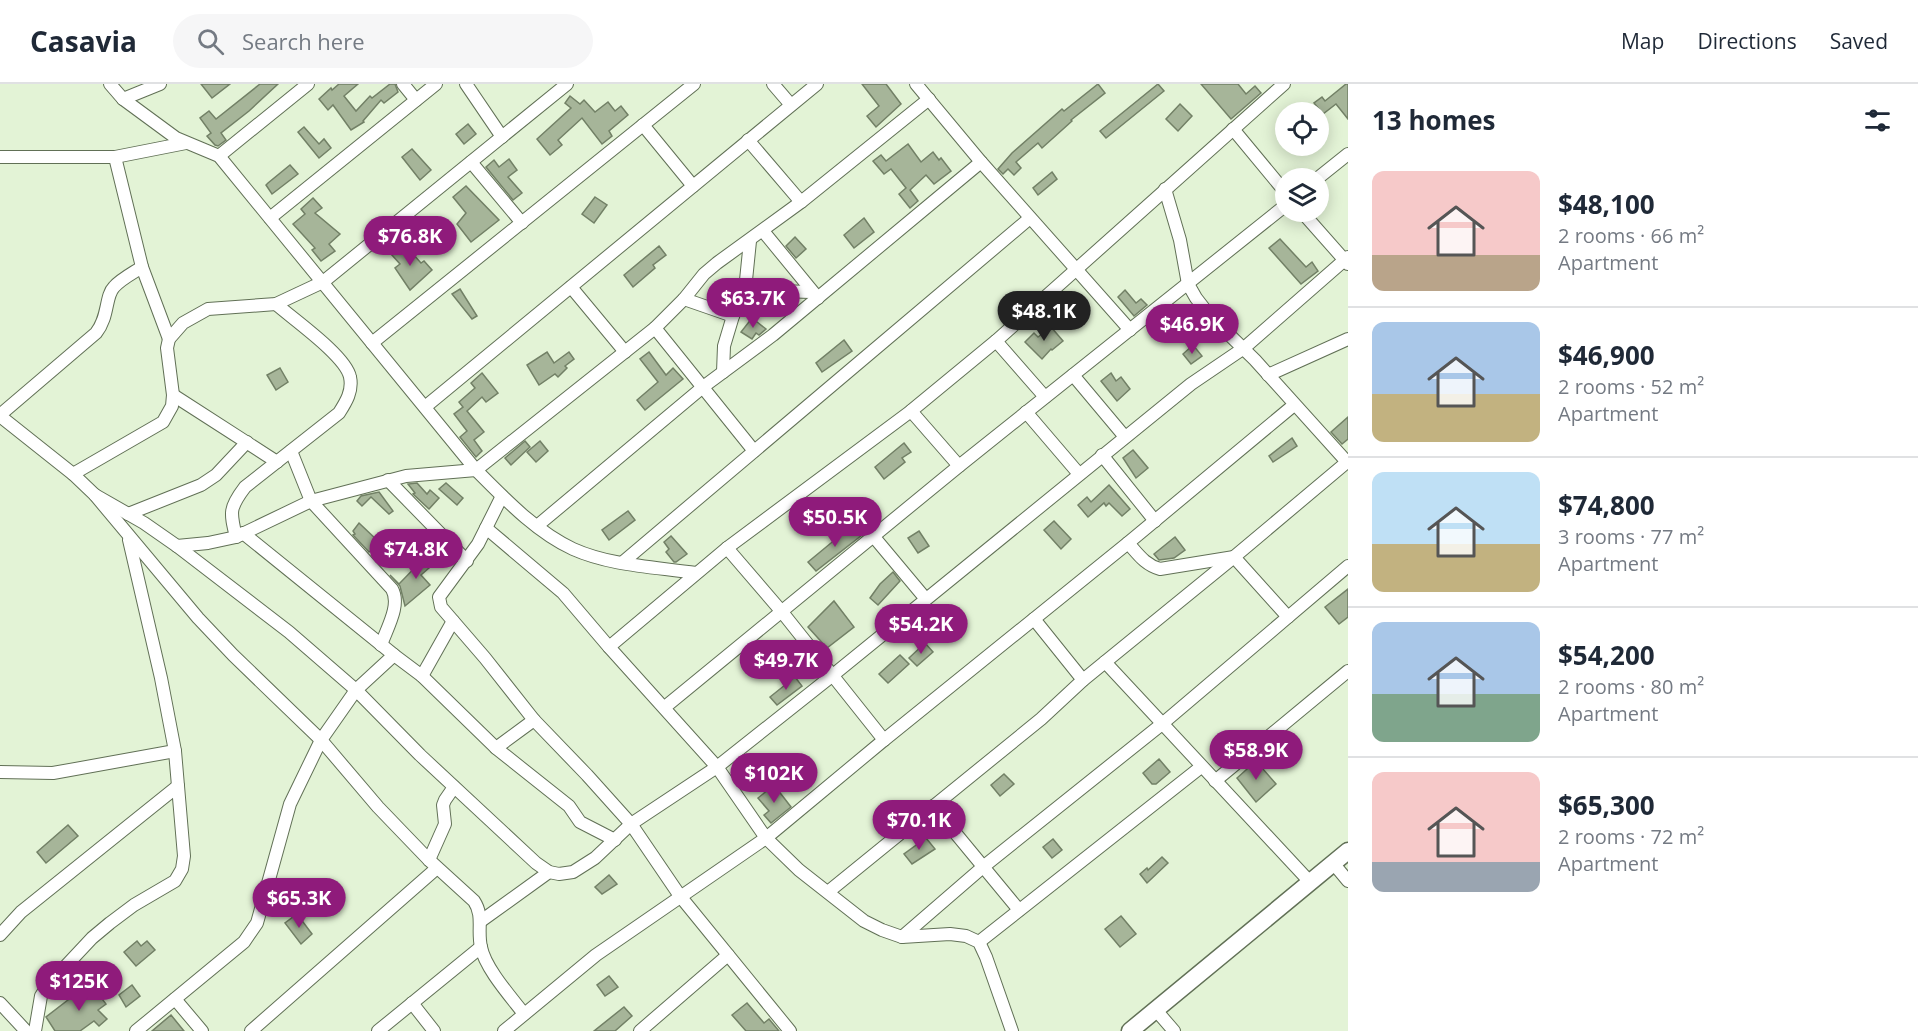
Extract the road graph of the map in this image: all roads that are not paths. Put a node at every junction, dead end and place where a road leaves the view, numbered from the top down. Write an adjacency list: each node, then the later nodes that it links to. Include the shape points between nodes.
1 (110, 84): 13 (street)
2 (160, 84): 13 (street)
3 (308, 84): 23 (street)
4 (403, 84): 14 (street)
5 (436, 84): 14 (street)
6 (466, 84): 19 (street)
7 (567, 84): 19 (street)
8 (694, 84): 17 (street)
9 (773, 84): 16 (street)
10 (817, 84): 16 (street)
11 (916, 84): 15 (street)
12 (1284, 84): 18 (street)
13 (123, 99): 21 (street)
14 (416, 99): 34 (street)
15 (929, 99): 27 (street); 32 (street)
16 (791, 105): 20 (street)
17 (643, 126): 30 (street); 37 (street)
18 (1233, 129): 29 (street); 31 (street)
19 (502, 137): 26 (street)
20 (748, 141): 30 (street); 32 (street)
21 (187, 143): 23 (street); 25 (street)
22 (1348, 154): 28 (street)
23 (219, 156): 34 (street)
24 (0, 157): 25 (street)
25 (115, 157): 41 (street)
26 (471, 162): 37 (street); 43 (street)
27 (981, 162): 35 (street); 47 (street)
28 (1329, 169)
29 (1275, 180)
30 (693, 186): 45 (street)
31 (1165, 189): 42 (street); 44 (street)
32 (801, 202): 38 (street)
33 (1275, 214): 44 (street)
34 (270, 218): 43 (street)
35 (1030, 218): 42 (street); 73 (street)
36 (1311, 222): 40 (street)
37 (522, 223): 56 (street)
38 (764, 231): 39 (street); 47 (street)
39 (750, 241): 46 (street); 48 (street, via 704,274)
40 (1347, 260): 57 (street)
41 (142, 267): 53 (street); 69 (street, via 114,287 96,333)
42 (1075, 269): 52 (street); 55 (street)
43 (323, 282): 49 (street); 56 (street)
44 (1188, 284): 52 (street); 57 (street, via 1210,316)
45 (571, 287): 58 (street); 66 (street)
46 (745, 290): 47 (street); 50 (street)
47 (814, 295): 59 (street)
48 (684, 299): 50 (street); 51 (street)
49 (276, 304): 53 (street, via 208,309 183,323); 72 (street, via 340,359 350,377 350,396 339,413)
50 (733, 316): 59 (street, via 724,346)
51 (654, 327): 58 (street); 62 (street)
52 (1130, 330): 60 (street)
53 (169, 339): 63 (street)
54 (1348, 339): 61 (street)
55 (996, 341): 64 (street); 67 (street)
56 (372, 343): 66 (street)
57 (1244, 348): 61 (street); 70 (street)
58 (625, 352): 78 (street)
59 (723, 372): 62 (street)
60 (1073, 375): 64 (street); 70 (street)
61 (1268, 375): 65 (street)
62 (703, 387): 73 (street); 87 (street)
63 (173, 395): 71 (street); 79 (street, via 163,422)
64 (1045, 397): 68 (street)
65 (1294, 405): 76 (street); 86 (street)
66 (425, 407): 78 (street)
67 (910, 411): 77 (street); 94 (street)
68 (1026, 412): 77 (street); 80 (street)
69 (0, 415): 79 (street)
70 (1125, 437): 74 (street)
71 (247, 442): 75 (street); 85 (street, via 201,485)
72 (291, 451): 75 (street); 84 (street)
73 (754, 451): 97 (street)
74 (1102, 455): 80 (street); 86 (street)
75 (277, 462): 90 (street, via 244,487 233,503 231,518)
76 (1347, 462): 95 (street)
77 (958, 466): 91 (street)
78 (476, 470): 81 (street); 83 (street)
79 (74, 474): 82 (street)
80 (1079, 474): 100 (street)
81 (388, 480): 84 (street); 96 (street)
82 (95, 495): 85 (street); 89 (street)
83 (502, 496): 87 (street); 88 (street)
84 (311, 501): 90 (street); 105 (street, via 396,596)
85 (128, 514): 93 (street)
86 (1155, 521): 92 (street)
87 (537, 526): 97 (street, via 572,548)
88 (486, 528): 96 (street); 106 (street, via 563,593)
89 (128, 535): 118 (street, via 198,618); 120 (street)
90 (240, 535): 93 (street); 105 (street)
91 (874, 537): 100 (street); 101 (street)
92 (1128, 543): 95 (street, via 1144,561 1160,569); 103 (street)
93 (177, 546): 113 (street, via 289,632)
94 (727, 548): 99 (street); 101 (street)
95 (1234, 557): 102 (street); 108 (street)
96 (467, 561): 104 (street, via 439,597 441,607)
97 (623, 562): 99 (street)
98 (1348, 566): 102 (street)
99 (696, 573): 106 (street)
100 (925, 598): 110 (street)
101 (782, 612): 110 (street); 114 (street)
102 (1288, 617): 116 (street)
103 (1035, 619): 112 (street); 117 (street)
104 (453, 621): 111 (street); 115 (street)
105 (381, 645): 107 (street)
106 (609, 647): 114 (street)
107 (394, 655): 111 (street); 113 (street)
108 (1105, 662): 112 (street); 116 (street)
109 (1348, 671): 124 (street)
110 (833, 675): 117 (street); 122 (street)
111 (422, 676): 119 (street)
112 (1083, 680): 127 (street)
113 (356, 690): 118 (street); 126 (street)
114 (665, 707): 122 (street)
115 (534, 720): 119 (street); 128 (street)
116 (1162, 724): 121 (street); 134 (street)
117 (884, 740): 129 (street)
118 (321, 741): 133 (street); 147 (street, via 284,820 257,923 244,942)
119 (496, 748): 130 (street, via 569,806 580,822)
120 (175, 751): 123 (street, via 53,773); 125 (street)
121 (1201, 766): 124 (street); 140 (street)
122 (717, 767): 128 (street); 129 (street)
123 (0, 772)
124 (1215, 781): 137 (street)
125 (178, 786): 142 (street, via 21,912); 153 (street, via 184,856 175,881 134,905 92,938 48,984 41,996)
126 (454, 787): 133 (street, via 443,805 445,824); 135 (street)
127 (933, 807): 134 (street); 138 (street)
128 (632, 824): 130 (street); 139 (street)
129 (766, 838): 138 (street); 139 (street)
130 (615, 840): 135 (street, via 573,872)
131 (1348, 851): 132 (street)
132 (1333, 863): 136 (street); 137 (street)
133 (433, 864): 141 (street, via 474,901); 156 (street)
134 (983, 867): 140 (street); 143 (street)
135 (549, 872): 141 (street)
136 (1348, 881)
137 (1311, 882): 150 (street)
138 (828, 892): 143 (street, via 864,921)
139 (681, 896): 146 (street); 151 (street, via 596,955)
140 (1019, 910): 144 (street)
141 (481, 921): 145 (street)
142 (0, 935)
143 (902, 937): 144 (street, via 950,934)
144 (979, 942): 162 (street)
145 (481, 947): 149 (street); 151 (street)
146 (728, 955): 160 (street); 161 (street)
147 (175, 999): 154 (street); 155 (street)
148 (0, 1003): 152 (street)
149 (412, 1003): 157 (street); 158 (street)
150 (1155, 1010): 163 (street); 164 (street)
151 (524, 1014): 159 (street)
152 (26, 1031)
153 (35, 1031)
154 (136, 1031)
155 (202, 1031)
156 (251, 1031)
157 (378, 1031)
158 (434, 1031)
159 (504, 1031)
160 (640, 1031)
161 (790, 1031)
162 (1012, 1031)
163 (1130, 1031)
164 (1174, 1031)

